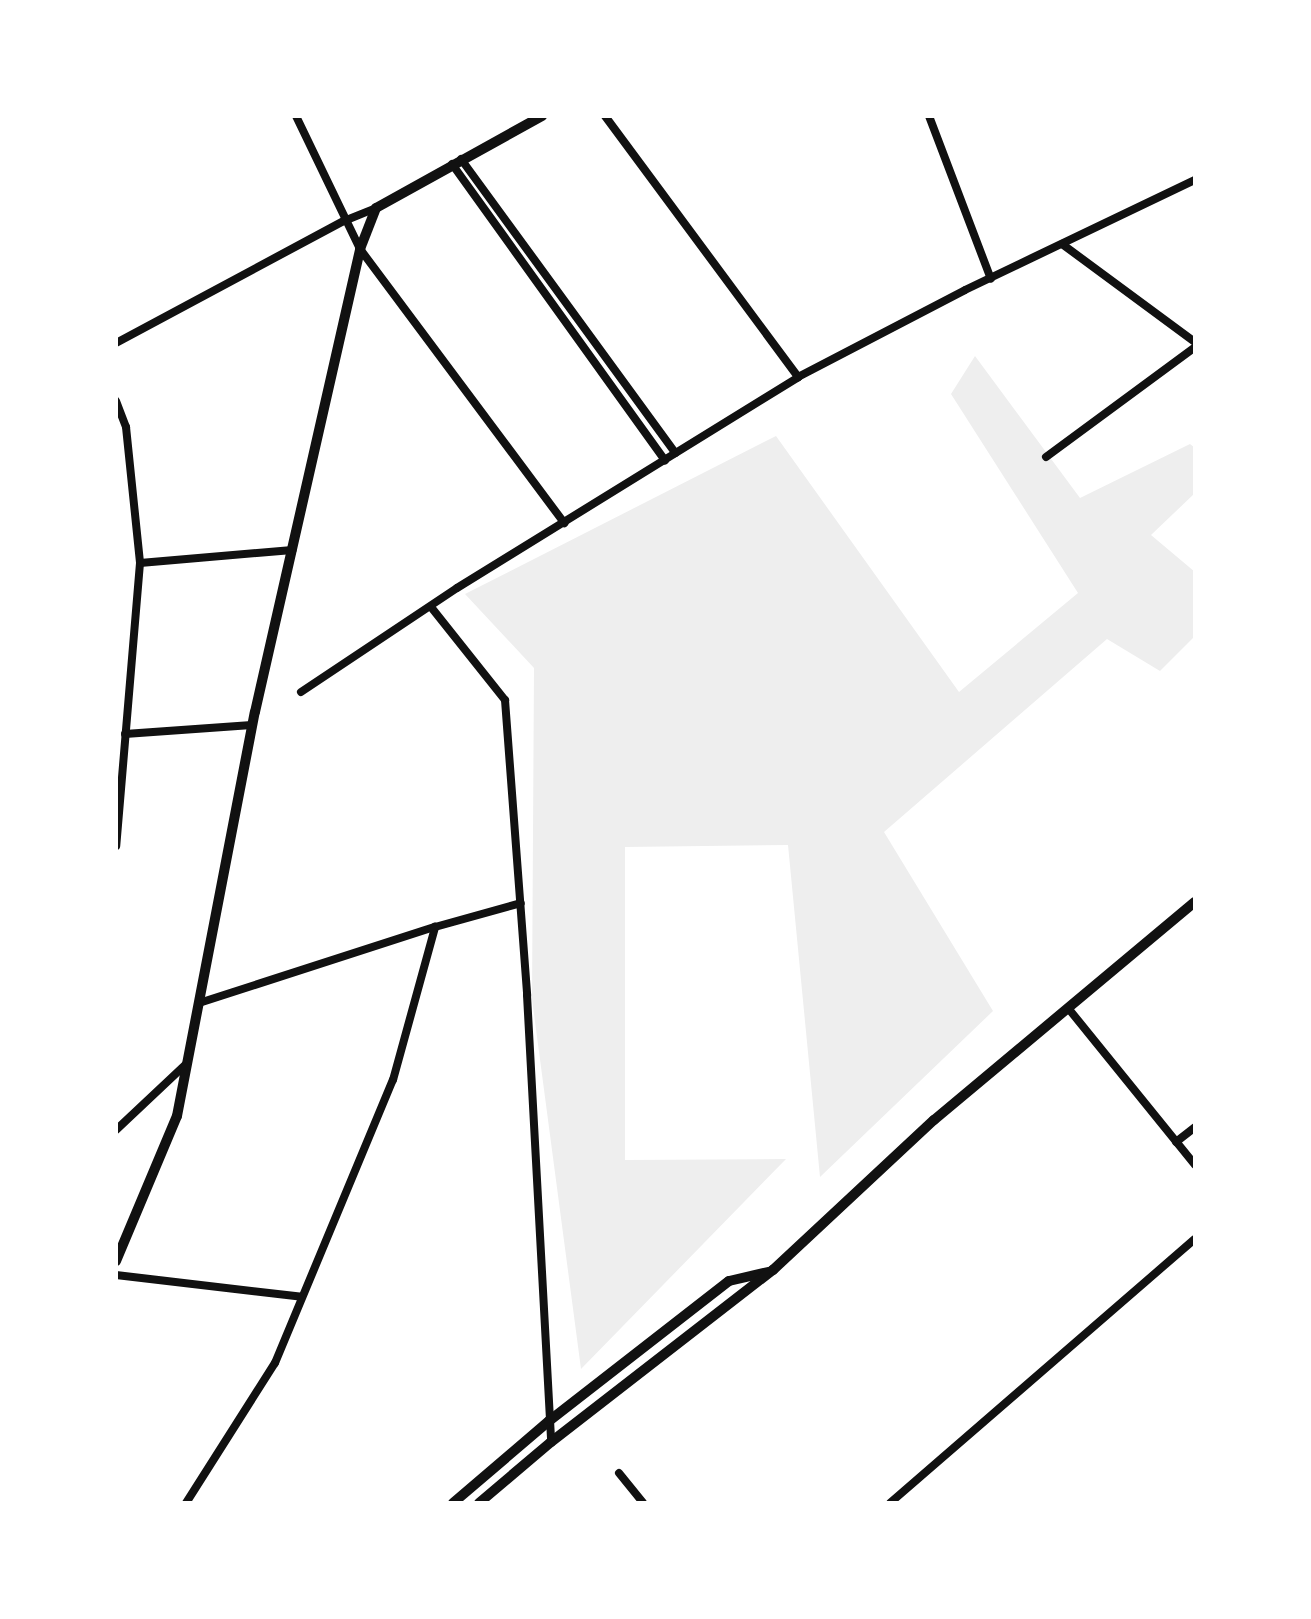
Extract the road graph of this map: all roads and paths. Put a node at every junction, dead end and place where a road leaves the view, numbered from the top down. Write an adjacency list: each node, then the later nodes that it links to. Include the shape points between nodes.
1 (296, 116): 8 (street)
2 (542, 116): 5 (street)
3 (605, 116): 14 (street)
4 (929, 116): 11 (street)
5 (456, 161): 7 (street); 16 (street); 18 (street)
6 (1195, 180): 9 (street)
7 (376, 208): 8 (street); 10 (street)
8 (344, 221): 10 (street); 12 (street)
9 (1062, 244): 11 (street); 13 (street)
10 (360, 249): 19 (street); 20 (street)
11 (991, 279): 14 (street)
12 (116, 343)
13 (1195, 344): 17 (street)
14 (798, 377): 16 (street)
15 (116, 401): 21 (street, via 126,427)
16 (675, 453): 18 (street)
17 (1046, 457)
18 (665, 460): 19 (street)
19 (564, 523): 22 (street)
20 (292, 550): 21 (street); 24 (street)
21 (140, 563): 25 (street)
22 (431, 607): 23 (street); 28 (street, via 505,700)
23 (301, 692)
24 (252, 725): 25 (street); 30 (street)
25 (125, 734): 26 (street)
26 (116, 846)
27 (1195, 902): 31 (street)
28 (521, 903): 29 (street); 42 (street)
29 (435, 927): 30 (street); 41 (street, via 393,1080)
30 (199, 1003): 32 (street)
31 (1068, 1008): 35 (street); 39 (street, via 934,1120)
32 (187, 1063): 34 (street); 38 (street, via 177,1116)
33 (1195, 1127): 35 (street)
34 (116, 1130)
35 (1176, 1142): 36 (street)
36 (1195, 1165)
37 (1195, 1239): 49 (street)
38 (116, 1261)
39 (773, 1270): 42 (street, via 729,1281); 43 (street)
40 (116, 1275): 41 (street)
41 (302, 1297): 45 (street, via 275,1363)
42 (549, 1421): 43 (street); 46 (street)
43 (551, 1442): 47 (street)
44 (619, 1473): 48 (street)
45 (186, 1503)
46 (453, 1503)
47 (479, 1503)
48 (643, 1503)
49 (890, 1503)

